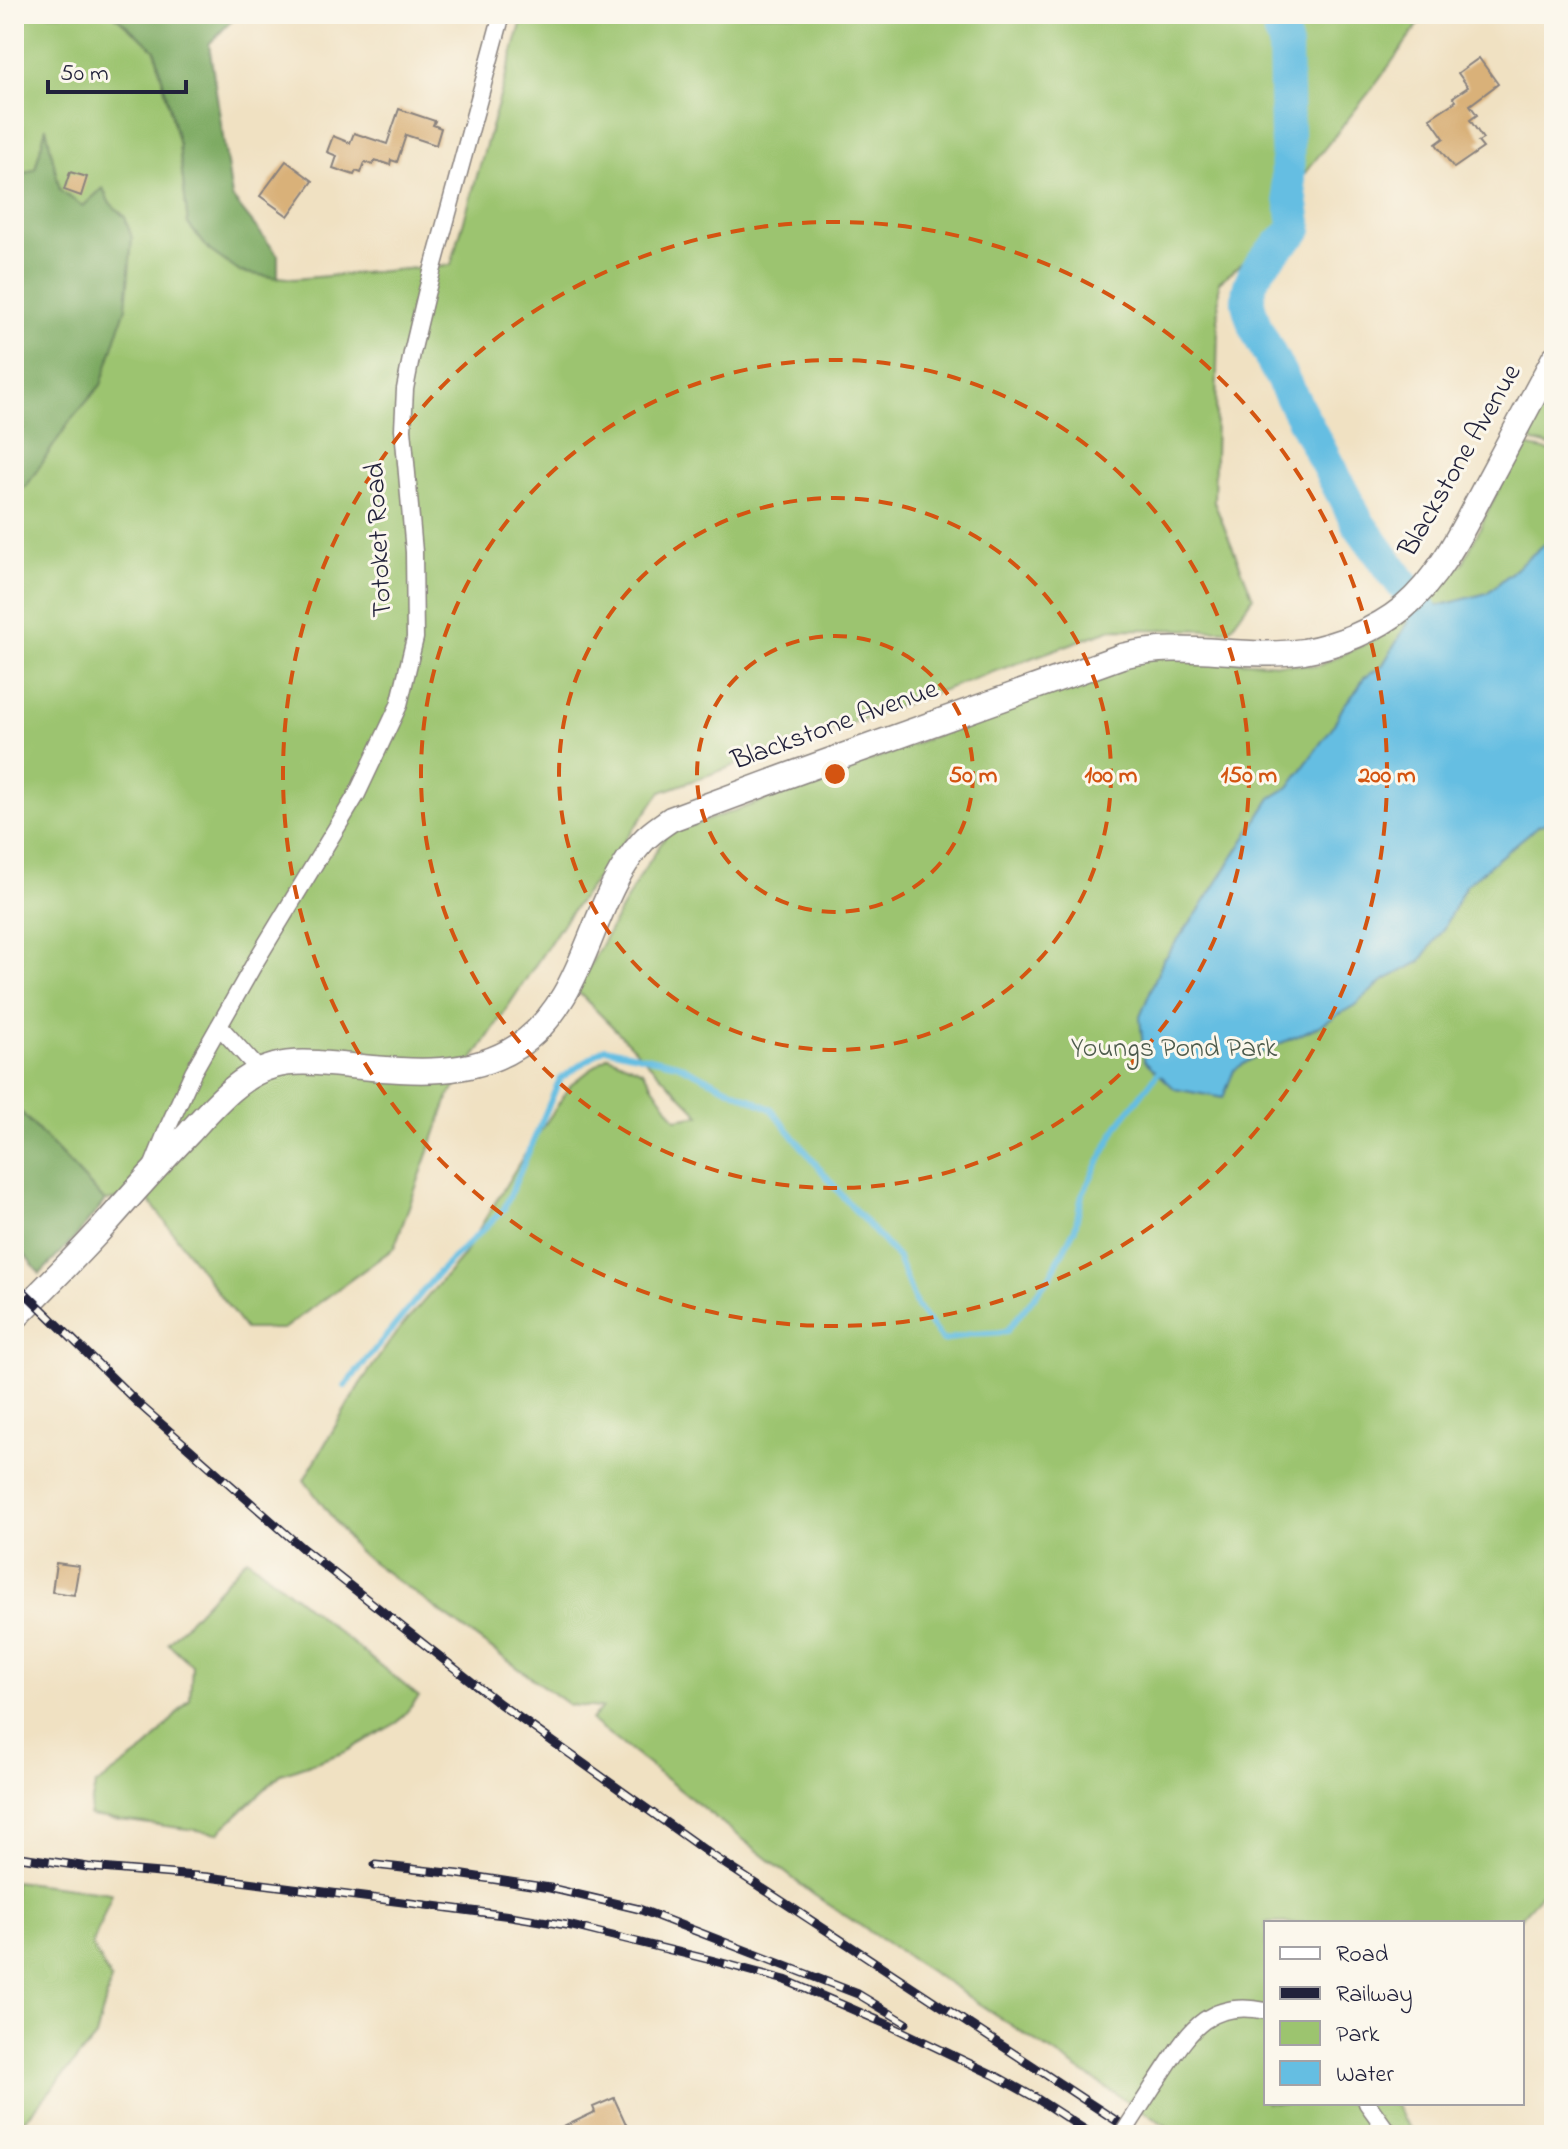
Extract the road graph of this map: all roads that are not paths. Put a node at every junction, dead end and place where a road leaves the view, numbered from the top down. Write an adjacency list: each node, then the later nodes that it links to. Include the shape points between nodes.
1 (502, 14): 3 (street, Totoket Road, via 405,389 415,638 399,705 357,794)
2 (1554, 358): 4 (main road, Blackstone Avenue, via 1448,553 1412,600 1376,626 1303,651 1155,649 1122,656 699,807 655,829 635,851 568,988 545,1023 517,1046 488,1060 447,1069 298,1063)
3 (219, 1026): 4 (street); 5 (street, Totoket Road, via 193,1072)
4 (260, 1071): 5 (main road, Blackstone Avenue, via 223,1098)
5 (150, 1174): 6 (main road, Totoket Road)
6 (14, 1319)
7 (1264, 2011): 9 (street, bridge, via 1226,2009 1198,2024)
8 (1368, 2105): 10 (street)
9 (1122, 2135)
10 (1390, 2135)

